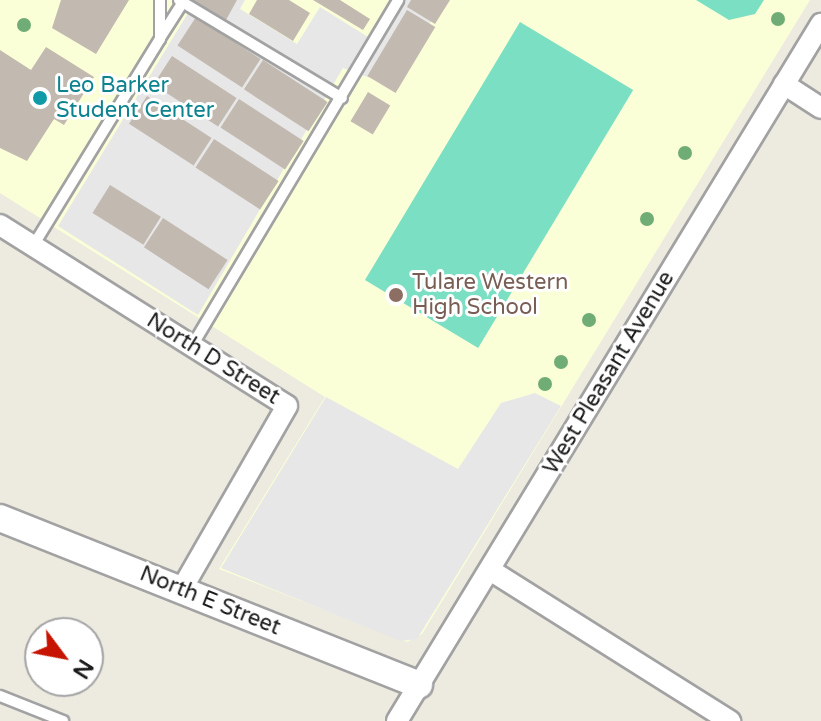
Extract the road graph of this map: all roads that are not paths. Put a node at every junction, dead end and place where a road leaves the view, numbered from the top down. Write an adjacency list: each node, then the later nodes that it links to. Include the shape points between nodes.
1 (160, 0): 5 (lane)
2 (398, 0): 7 (lane)
3 (181, 1): 5 (lane); 7 (lane)
4 (821, 24): 6 (street, West Pleasant Avenue)
5 (160, 39): 10 (lane)
6 (784, 84): 8 (street); 13 (street, West Pleasant Avenue)
7 (342, 98): 11 (lane)
8 (821, 108)
9 (0, 225): 10 (street, North D Street)
10 (33, 246): 11 (street, North D Street)
11 (192, 346): 14 (street, North D Street, via 287,406)
12 (0, 518): 14 (street, North E Street)
13 (490, 570): 15 (street, West Pleasant Avenue); 19 (street)
14 (181, 590): 15 (street, North E Street)
15 (419, 685): 18 (street, West Pleasant Avenue)
16 (0, 696): 17 (lane)
17 (63, 721)
18 (397, 721)
19 (730, 721)

